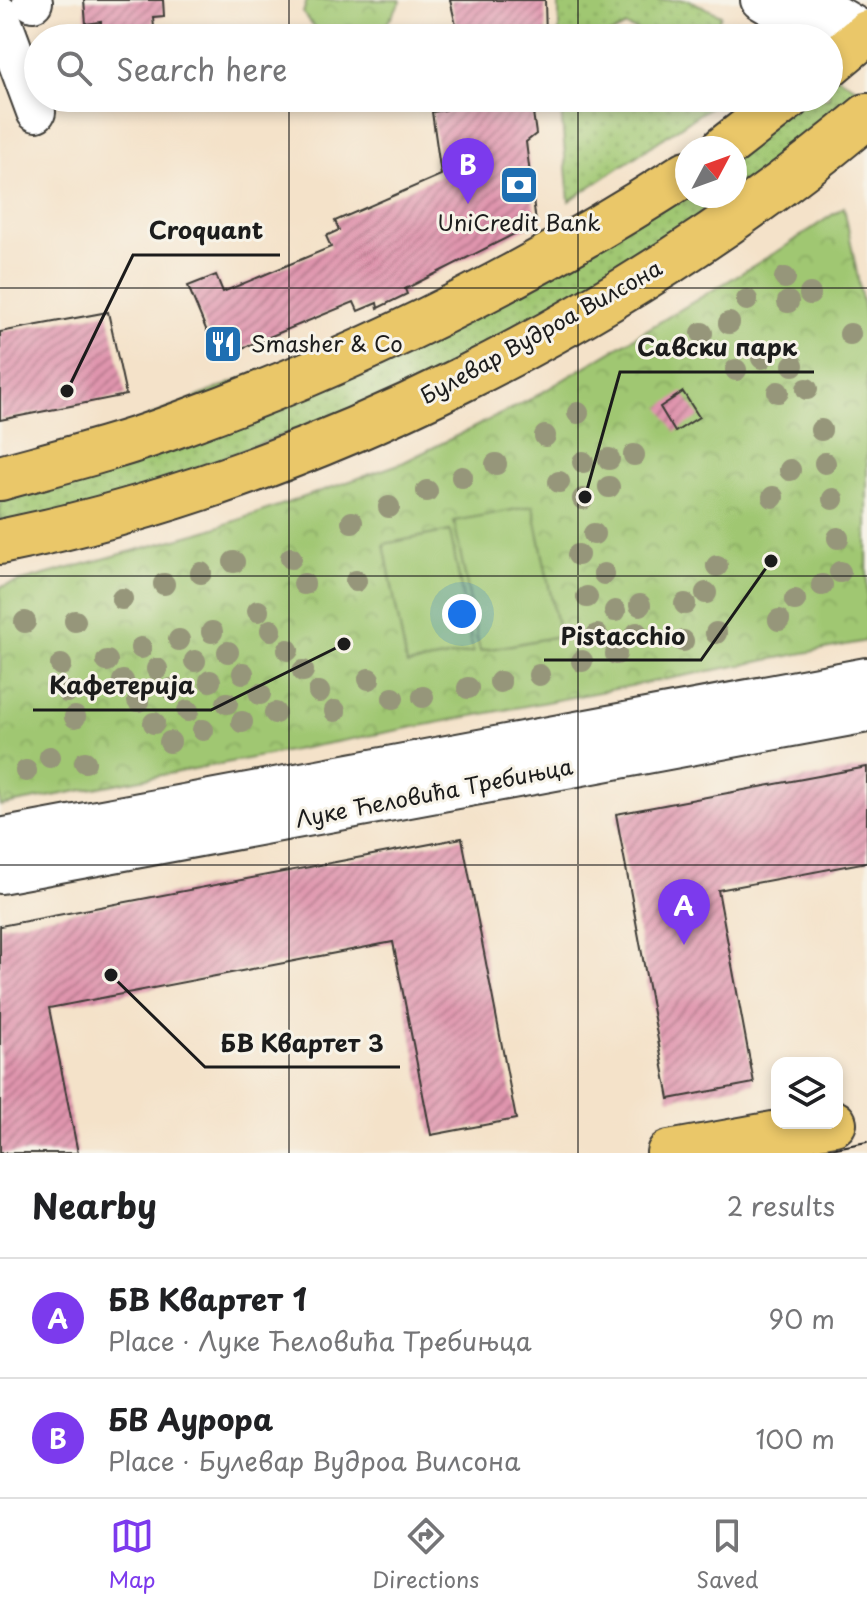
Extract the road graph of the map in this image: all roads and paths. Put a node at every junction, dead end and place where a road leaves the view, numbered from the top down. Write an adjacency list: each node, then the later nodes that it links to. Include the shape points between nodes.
1 (760, 0): 4 (street)
2 (811, 0): 5 (street)
3 (21, 6): 6 (street)
4 (804, 24)
5 (829, 24)
6 (24, 27)
7 (770, 112): 9 (main road)
8 (867, 116): 12 (main road, Булевар Вудроа Вилсона, via 662,266 408,405 260,466 86,525)
9 (739, 136)
10 (675, 181): 11 (main road, via 453,310 340,361 173,427)
11 (0, 478)
12 (0, 542)
13 (867, 677): 15 (street, Луке Ћеловића Требињца)
14 (867, 713): 16 (street, Луке Ћеловића Требињца)
15 (0, 838)
16 (0, 874)
17 (867, 1117): 18 (main road)
18 (843, 1122)
19 (802, 1129): 20 (main road)
20 (669, 1153)

